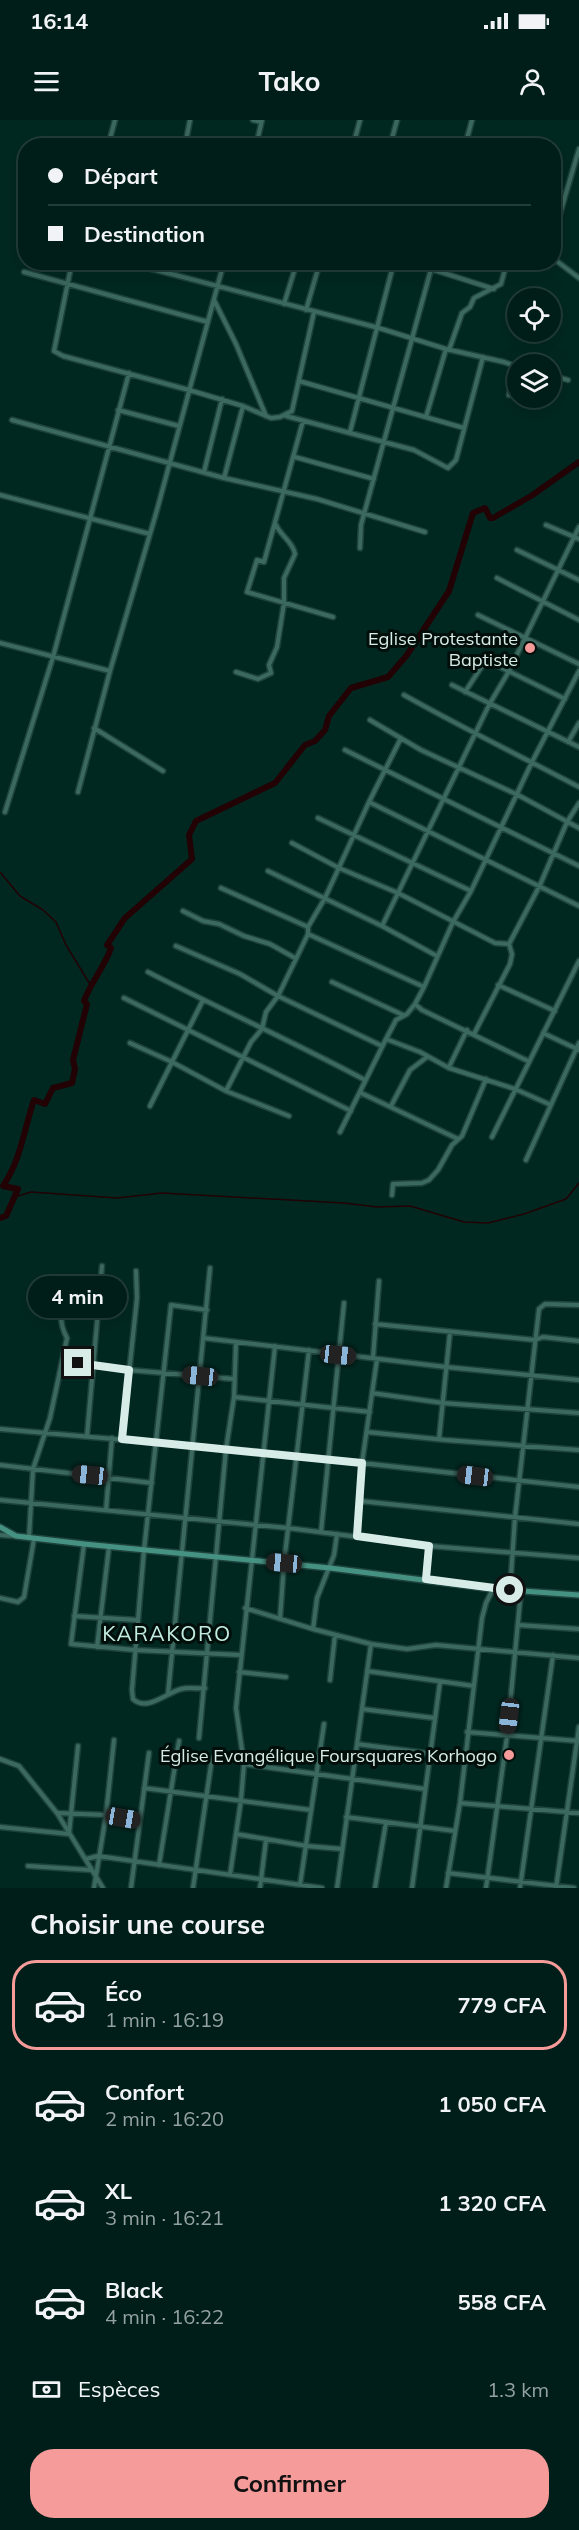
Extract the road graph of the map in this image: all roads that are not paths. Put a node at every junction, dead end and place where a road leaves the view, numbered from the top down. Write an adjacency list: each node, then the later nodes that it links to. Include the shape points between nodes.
1 (115, 120): 8 (street)
2 (190, 120): 9 (street)
3 (253, 120): 7 (street)
4 (360, 120): 11 (street)
5 (397, 120): 12 (street)
6 (472, 120): 13 (street)
7 (262, 121): 10 (street)
8 (110, 138)
9 (187, 138)
10 (258, 138)
11 (356, 138)
12 (392, 138)
13 (467, 138)
14 (579, 149): 16 (street)
15 (561, 198): 16 (street)
16 (564, 199): 17 (street)
17 (561, 210)
18 (561, 264): 29 (street)
19 (70, 270): 30 (street)
20 (154, 270): 31 (street)
21 (222, 270): 31 (street)
22 (295, 270): 34 (street)
23 (318, 270): 35 (street)
24 (392, 270): 38 (street)
25 (432, 270): 39 (street)
26 (435, 270): 32 (street)
27 (505, 270): 32 (street, via 501,284)
28 (24, 272): 30 (street)
29 (579, 278)
30 (68, 283): 37 (street); 43 (street, via 54,351)
31 (217, 287): 33 (street); 34 (street)
32 (495, 289): 40 (street, via 474,298 462,313)
33 (214, 300): 37 (street); 54 (street)
34 (284, 304): 35 (street)
35 (306, 310): 36 (street)
36 (314, 312): 38 (street); 46 (street)
37 (208, 322): 47 (street)
38 (379, 328): 39 (street); 49 (street)
39 (413, 339): 40 (street); 51 (street)
40 (448, 349): 41 (street); 55 (street)
41 (483, 357): 42 (street); 59 (street)
42 (507, 364)
43 (129, 373): 47 (street); 52 (street)
44 (561, 378): 45 (street)
45 (568, 380)
46 (298, 381): 49 (street); 53 (street, via 292,411)
47 (189, 390): 48 (street); 58 (street)
48 (222, 399): 50 (street); 65 (street)
49 (360, 399): 51 (street); 60 (street)
50 (243, 406): 54 (street); 66 (street)
51 (393, 409): 55 (street); 61 (street)
52 (118, 410): 58 (street); 62 (street)
53 (285, 415): 54 (street); 57 (street)
54 (266, 416)
55 (426, 417): 59 (street)
56 (12, 420): 62 (street)
57 (303, 421): 60 (street); 63 (street)
58 (179, 426): 64 (street)
59 (464, 428): 61 (street, via 456,460 448,468 414,450)
60 (350, 432): 61 (street)
61 (384, 442): 67 (street)
62 (108, 447): 64 (street); 71 (street)
63 (295, 457): 67 (street); 68 (street)
64 (170, 464): 65 (street); 76 (street)
65 (204, 472): 66 (street)
66 (224, 478): 68 (street)
67 (374, 479): 70 (street)
68 (284, 492): 70 (street); 72 (street)
69 (0, 495): 71 (street)
70 (364, 514): 75 (street); 78 (street)
71 (91, 518): 76 (street); 90 (street)
72 (276, 525): 83 (street, via 294,550 294,560 284,579); 83 (street, via 264,562 257,560 247,592)
73 (546, 525): 77 (street)
74 (579, 527): 77 (street)
75 (425, 532)
76 (150, 534): 92 (street)
77 (577, 538): 80 (street)
78 (360, 548)
79 (517, 550): 80 (street)
80 (559, 570): 82 (street); 84 (street)
81 (497, 578): 84 (street)
82 (579, 580)
83 (284, 603): 86 (street); 95 (street, via 277,647 269,665 271,673 258,680)
84 (543, 603): 87 (street); 88 (street)
85 (478, 615): 88 (street)
86 (333, 617)
87 (579, 620)
88 (525, 637): 91 (street); 93 (street)
89 (0, 643): 90 (street)
90 (53, 657): 92 (street); 120 (street)
91 (579, 664)
92 (110, 670): 103 (street)
93 (508, 671): 97 (street, via 486,660); 99 (street); 100 (street)
94 (579, 671): 99 (street)
95 (236, 672)
96 (452, 685): 97 (street)
97 (465, 692): 100 (street)
98 (404, 695): 105 (street)
99 (565, 699): 104 (street)
100 (489, 705): 104 (street); 105 (street)
101 (370, 720): 106 (street)
102 (579, 723): 107 (street)
103 (94, 728): 113 (street); 115 (street)
104 (548, 731): 107 (street); 110 (street)
105 (475, 735): 110 (street); 111 (street)
106 (402, 738): 111 (street); 112 (street)
107 (568, 742): 108 (street)
108 (579, 747)
109 (345, 750): 112 (street)
110 (532, 762): 114 (street); 116 (street)
111 (460, 767): 116 (street); 117 (street)
112 (387, 770): 117 (street); 118 (street)
113 (163, 771)
114 (579, 787)
115 (78, 792)
116 (518, 795): 122 (street); 123 (street)
117 (445, 798): 123 (street); 125 (street)
118 (369, 802): 125 (street); 126 (street)
119 (579, 803): 122 (street)
120 (4, 812)
121 (318, 818): 126 (street)
122 (567, 822): 124 (street); 128 (street)
123 (501, 827): 128 (street); 129 (street)
124 (579, 828)
125 (429, 833): 129 (street); 130 (street)
126 (355, 835): 130 (street); 132 (street)
127 (292, 843): 132 (street)
128 (555, 854): 131 (street); 134 (street)
129 (486, 862): 134 (street); 136 (street)
130 (412, 863): 136 (street); 137 (street)
131 (579, 866)
132 (339, 868): 137 (street); 138 (street)
133 (268, 871): 138 (street)
134 (540, 885): 139 (street); 145 (street)
135 (221, 888): 143 (street)
136 (471, 891): 141 (street)
137 (398, 893): 141 (street); 142 (street)
138 (325, 898): 142 (street); 143 (street)
139 (579, 906)
140 (183, 911): 148 (street, via 270,944)
141 (453, 922): 145 (street, via 495,943); 147 (street)
142 (382, 926): 147 (street)
143 (308, 927): 144 (street)
144 (308, 934): 148 (street); 153 (street)
145 (508, 944): 152 (street, via 512,959)
146 (176, 946): 154 (street, via 240,974)
147 (437, 956): 153 (street)
148 (295, 958): 154 (street)
149 (579, 961): 160 (street)
150 (148, 972): 156 (street)
151 (333, 982): 161 (street)
152 (498, 985): 160 (street); 165 (street)
153 (423, 987): 157 (street)
154 (278, 996): 163 (street, via 266,1012); 170 (street)
155 (124, 998): 162 (street)
156 (203, 1000): 162 (street); 163 (street)
157 (415, 1004): 158 (street); 159 (street)
158 (410, 1009): 159 (street); 161 (street)
159 (420, 1009): 164 (street)
160 (555, 1011): 166 (street)
161 (404, 1016): 167 (street, via 396,1020)
162 (189, 1029): 172 (street); 175 (street)
163 (262, 1029): 172 (street); 178 (street)
164 (467, 1030): 165 (street); 176 (street)
165 (474, 1034): 174 (street)
166 (543, 1034): 171 (street); 174 (street)
167 (386, 1038): 170 (street); 173 (street)
168 (130, 1043): 175 (street)
169 (579, 1043): 171 (street)
170 (382, 1046): 178 (street)
171 (578, 1049): 182 (street)
172 (245, 1057): 180 (street); 185 (street)
173 (428, 1057): 176 (street); 184 (street, via 410,1070)
174 (528, 1061): 179 (street)
175 (172, 1062): 180 (street); 183 (street)
176 (449, 1068): 177 (street)
177 (486, 1079): 179 (street); 189 (street)
178 (365, 1080): 181 (street)
179 (515, 1089): 182 (street); 188 (street)
180 (226, 1091): 186 (street)
181 (361, 1093): 184 (street); 185 (street)
182 (551, 1105): 190 (street)
183 (150, 1106)
184 (391, 1106): 189 (street)
185 (351, 1111): 187 (street)
186 (288, 1116)
187 (340, 1132)
188 (492, 1137)
189 (459, 1139): 191 (street, via 429,1180 393,1184)
190 (526, 1160)
191 (392, 1195)
192 (102, 1266): 211 (street)
193 (210, 1268): 199 (street)
194 (136, 1271): 213 (street)
195 (379, 1281): 200 (street)
196 (64, 1291): 210 (street, via 61,1321 67,1338)
197 (344, 1303): 208 (street)
198 (579, 1305): 203 (street, via 545,1304 539,1309)
199 (207, 1310): 202 (street); 214 (street, via 171,1305)
200 (375, 1324): 201 (street); 209 (street)
201 (450, 1332): 203 (street); 212 (street)
202 (203, 1338): 205 (street); 215 (street)
203 (535, 1340): 204 (street, via 543,1337); 216 (street)
204 (579, 1341)
205 (236, 1342): 206 (street); 217 (street)
206 (275, 1346): 207 (street); 221 (street)
207 (309, 1350): 208 (street); 223 (street)
208 (338, 1355): 209 (street); 224 (street)
209 (375, 1359): 212 (street); 219 (street)
210 (62, 1360): 211 (street); 230 (street)
211 (94, 1365): 213 (street); 231 (street)
212 (446, 1367): 216 (street); 222 (street)
213 (129, 1370): 214 (street); 233 (street)
214 (164, 1373): 215 (street); 235 (street)
215 (200, 1376): 217 (street); 237 (street)
216 (530, 1376): 218 (street); 225 (street)
217 (234, 1379): 220 (street)
218 (579, 1380)
219 (372, 1393): 222 (street); 226 (street)
220 (234, 1397): 221 (street); 238 (street)
221 (269, 1401): 223 (street); 240 (street)
222 (443, 1402): 225 (street); 234 (street)
223 (304, 1405): 224 (street); 241 (street)
224 (335, 1408): 226 (street); 242 (street)
225 (527, 1408): 227 (street); 236 (street)
226 (370, 1412): 229 (street)
227 (579, 1413)
228 (0, 1429): 230 (street)
229 (367, 1432): 234 (street); 243 (street)
230 (44, 1434): 231 (street); 245 (street)
231 (87, 1436): 232 (street)
232 (112, 1438): 233 (street); 246 (street)
233 (122, 1439): 235 (street)
234 (439, 1439): 236 (street)
235 (156, 1443): 237 (street); 248 (street)
236 (523, 1444): 239 (street); 247 (street)
237 (192, 1447): 238 (street); 256 (street)
238 (226, 1449): 240 (street); 257 (street)
239 (579, 1450)
240 (262, 1452): 241 (street); 259 (street)
241 (297, 1457): 242 (street); 261 (street)
242 (330, 1461): 243 (street); 262 (street)
243 (362, 1463): 247 (street); 251 (street)
244 (0, 1465): 245 (street)
245 (33, 1468): 246 (street); 252 (street)
246 (109, 1477): 248 (street); 253 (street)
247 (519, 1482): 249 (street); 255 (street)
248 (152, 1483): 254 (street)
249 (579, 1487)
250 (0, 1500): 252 (street)
251 (360, 1500): 255 (street); 266 (street)
252 (29, 1503): 253 (street); 267 (street)
253 (106, 1510): 254 (street)
254 (148, 1515): 256 (street); 271 (street)
255 (515, 1517): 258 (street); 272 (street)
256 (185, 1518): 257 (street); 273 (street)
257 (219, 1522): 259 (street); 274 (street)
258 (579, 1524)
259 (256, 1525): 261 (street); 276 (street)
260 (0, 1527): 265 (street)
261 (288, 1528): 262 (street); 277 (street)
262 (321, 1532): 263 (street)
263 (337, 1534): 266 (street); 278 (street)
264 (0, 1535): 265 (street)
265 (16, 1536): 267 (street)
266 (357, 1536): 269 (street)
267 (31, 1538): 268 (street); 284 (street, via 24,1597 18,1602)
268 (84, 1545): 270 (street); 286 (street)
269 (429, 1546): 272 (street); 279 (street)
270 (109, 1548): 271 (street); 287 (street)
271 (144, 1550): 273 (street); 289 (street)
272 (512, 1552): 275 (street); 281 (street)
273 (181, 1554): 274 (street); 298 (street)
274 (217, 1557): 276 (street); 300 (street)
275 (579, 1558)
276 (251, 1560): 277 (street); 285 (street)
277 (284, 1563): 278 (street); 288 (street)
278 (330, 1568): 279 (street); 291 (street, via 318,1598)
279 (426, 1579): 280 (street)
280 (493, 1589): 281 (street); 296 (street, via 486,1602)
281 (510, 1590): 282 (street)
282 (521, 1591): 283 (street); 290 (street)
283 (579, 1595)
284 (0, 1598)
285 (245, 1608): 288 (street); 301 (street)
286 (74, 1616): 287 (street); 295 (street, via 71,1644)
287 (101, 1617): 289 (street); 295 (street)
288 (280, 1619): 291 (street)
289 (138, 1620): 297 (street)
290 (518, 1625): 292 (street); 299 (street)
291 (313, 1629): 293 (street)
292 (579, 1629)
293 (335, 1635): 294 (street); 307 (street)
294 (370, 1644): 296 (street, via 407,1649 436,1645); 305 (street)
295 (98, 1647): 297 (street)
296 (478, 1649): 299 (street); 309 (street)
297 (135, 1650): 298 (street); 311 (street, via 133,1699 142,1704 152,1703)
298 (171, 1653): 300 (street); 311 (street)
299 (516, 1653): 302 (street); 317 (street)
300 (208, 1655): 301 (street); 310 (street)
301 (241, 1655): 304 (street)
302 (553, 1655): 303 (street); 319 (street)
303 (579, 1658)
304 (239, 1671): 306 (street); 330 (street, via 236,1708)
305 (367, 1671): 308 (street); 312 (street)
306 (286, 1677)
307 (330, 1680)
308 (440, 1682): 309 (street); 313 (street)
309 (474, 1686): 316 (street)
310 (205, 1688): 311 (street, via 186,1688); 318 (street)
311 (168, 1694)
312 (362, 1709): 313 (street); 323 (street)
313 (434, 1718): 326 (street)
314 (324, 1724): 331 (street)
315 (579, 1727): 322 (street)
316 (467, 1732): 317 (street); 328 (street)
317 (507, 1736): 319 (street); 339 (street)
318 (199, 1738)
319 (541, 1739): 322 (street); 341 (street)
320 (114, 1740): 346 (street)
321 (179, 1741): 335 (street)
322 (578, 1741): 342 (street)
323 (357, 1744): 326 (street); 332 (street)
324 (78, 1746): 345 (street)
325 (149, 1753): 333 (street)
326 (429, 1754): 328 (street); 334 (street)
327 (213, 1758): 336 (street)
328 (464, 1758): 338 (street)
329 (0, 1759): 343 (street, via 19,1766)
330 (244, 1764): 331 (street); 337 (street)
331 (316, 1775): 332 (street); 340 (street)
332 (352, 1779): 334 (street); 347 (street)
333 (144, 1788): 335 (street); 348 (street)
334 (425, 1789): 350 (street)
335 (171, 1791): 336 (street); 361 (street)
336 (206, 1795): 337 (street); 364 (street)
337 (241, 1800): 340 (street); 354 (street)
338 (460, 1803): 339 (street); 352 (street)
339 (496, 1806): 341 (street); 369 (street)
340 (311, 1810): 356 (street)
341 (531, 1810): 342 (street); 371 (street)
342 (568, 1812): 344 (street); 372 (street)
343 (57, 1813): 345 (street); 353 (street)
344 (579, 1813)
345 (70, 1814): 346 (street); 353 (street)
346 (106, 1815): 348 (street); 358 (street)
347 (346, 1817): 349 (street); 357 (street)
348 (139, 1821): 360 (street)
349 (386, 1822): 350 (street); 380 (street)
350 (420, 1826): 352 (street); 381 (street)
351 (0, 1827): 353 (street)
352 (455, 1831): 365 (street)
353 (69, 1834): 359 (street)
354 (236, 1834): 355 (street); 366 (street)
355 (266, 1840): 356 (street); 368 (street)
356 (307, 1846): 357 (street); 370 (street)
357 (342, 1849): 379 (street)
358 (98, 1856): 359 (street); 360 (street); 367 (street)
359 (86, 1859): 363 (street)
360 (134, 1861): 361 (street); 375 (street)
361 (159, 1865): 364 (street)
362 (28, 1866): 363 (street)
363 (92, 1870): 367 (street)
364 (195, 1871): 366 (street); 376 (street)
365 (448, 1874): 369 (street); 382 (street)
366 (230, 1875): 368 (street)
367 (95, 1876): 373 (street); 374 (street)
368 (261, 1879): 370 (street); 377 (street)
369 (487, 1879): 371 (street); 383 (street)
370 (300, 1885): 378 (street)
371 (521, 1885): 372 (street)
372 (556, 1887): 384 (street)
373 (94, 1888)
374 (103, 1888)
375 (131, 1888)
376 (193, 1888)
377 (260, 1888)
378 (322, 1888)
379 (337, 1888)
380 (375, 1888)
381 (412, 1888)
382 (446, 1888)
383 (486, 1888)
384 (574, 1888)

